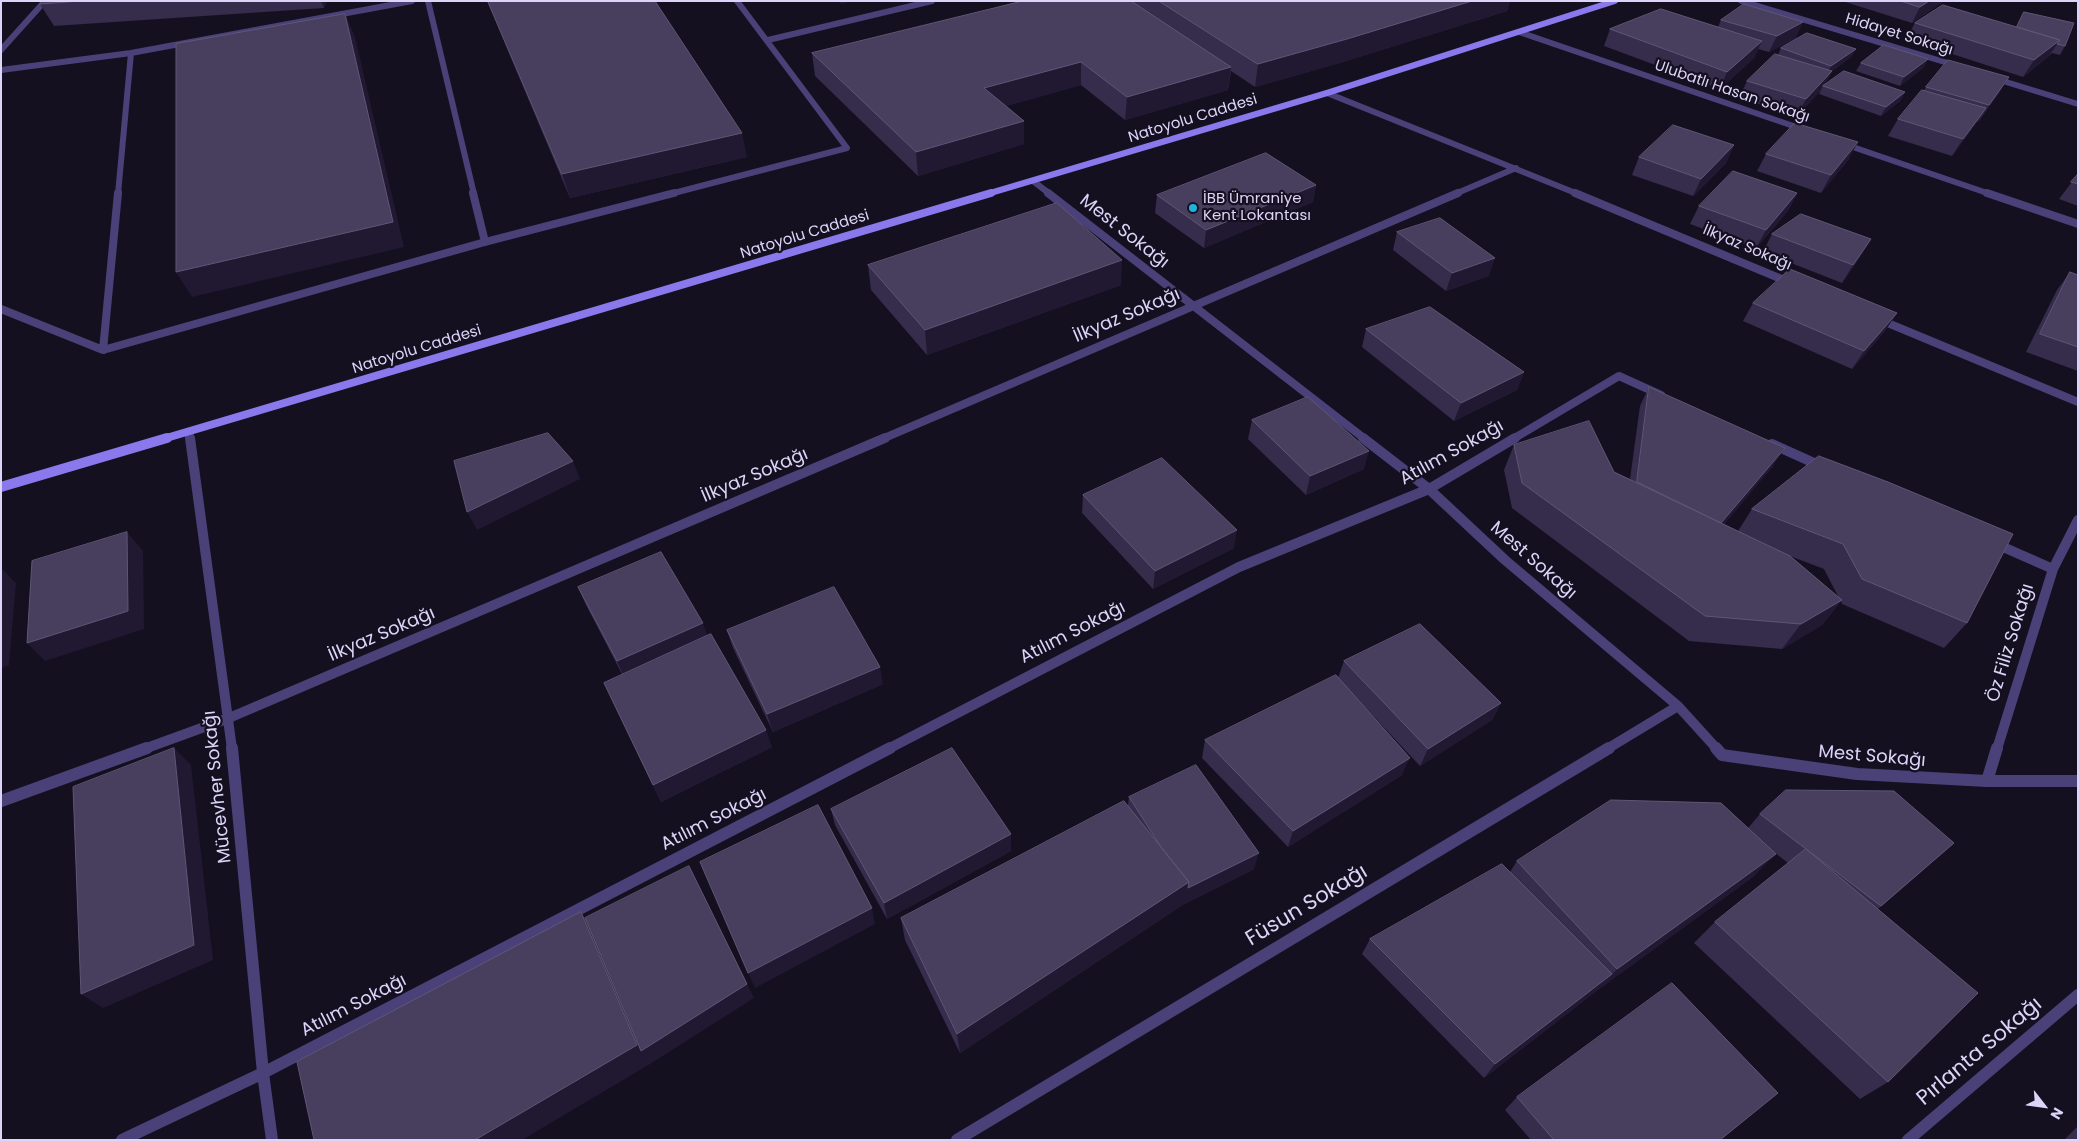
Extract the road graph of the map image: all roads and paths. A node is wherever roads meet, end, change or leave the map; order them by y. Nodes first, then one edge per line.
1 (45, 1) edge
2 (412, 1) edge
3 (428, 1) edge
4 (737, 1) edge
5 (932, 1) edge
6 (1615, 1) edge
7 (1741, 1) edge
8 (1519, 32) junction
9 (768, 40) junction
10 (1, 50) edge
11 (131, 52) junction
12 (1, 70) edge
13 (1968, 70) edge
14 (1986, 76) edge
15 (1328, 93) junction
16 (2078, 104) edge
17 (1808, 131) edge
18 (1836, 141) edge
19 (1516, 168) junction
20 (1033, 181) junction
21 (2078, 224) edge
22 (485, 242) junction
23 (1802, 287) edge
24 (1192, 306) junction
25 (1, 309) edge
26 (1866, 314) edge
27 (102, 350) junction
28 (1673, 400) edge
29 (2078, 402) edge
30 (189, 433) junction
31 (1763, 440) edge
32 (1836, 472) edge
33 (1, 487) edge
34 (1430, 489) junction
35 (2078, 520) edge
36 (1980, 536) edge
37 (2053, 568) junction
38 (1678, 706) junction
39 (229, 718) junction
40 (1987, 781) junction
41 (2078, 781) edge
42 (1, 801) edge
43 (2078, 995) edge
44 (262, 1074) junction
45 (122, 1140) edge
46 (272, 1140) edge
47 (957, 1140) edge
48 (1908, 1140) edge

1 - 10 street
2 - 11 street
3 - 22 street
4 - 9 street
5 - 9 street
6 - 8 main road, Natoyolu Caddesi
7 - 13 street, Hidayet Sokağı
8 - 15 main road, Natoyolu Caddesi
8 - 17 street, Ulubatlı Hasan Sokağı
9 - 22 street
11 - 12 street
11 - 27 street
14 - 16 street
15 - 19 street, İlkyaz Sokağı
15 - 20 main road, Natoyolu Caddesi
18 - 21 street
19 - 23 street, İlkyaz Sokağı
19 - 24 street, İlkyaz Sokağı
20 - 24 street, Mest Sokağı
20 - 30 main road, Natoyolu Caddesi
22 - 27 street
24 - 34 street, Mest Sokağı
24 - 39 street, İlkyaz Sokağı
25 - 27 street
26 - 29 street
28 - 34 street, Atılım Sokağı
30 - 33 main road, Natoyolu Caddesi
30 - 39 street, Mücevher Sokağı
31 - 32 street
34 - 38 street, Mest Sokağı
34 - 44 street, Atılım Sokağı
35 - 37 street, Öz Filiz Sokağı
36 - 37 street
37 - 40 street, Öz Filiz Sokağı
38 - 40 street, Mest Sokağı
38 - 47 street, Füsun Sokağı
39 - 42 street, İlkyaz Sokağı
39 - 44 street, Mücevher Sokağı
40 - 41 street, Mest Sokağı
43 - 48 street, Pırlanta Sokağı
44 - 45 street, Atılım Sokağı
44 - 46 street, Mücevher Sokağı

